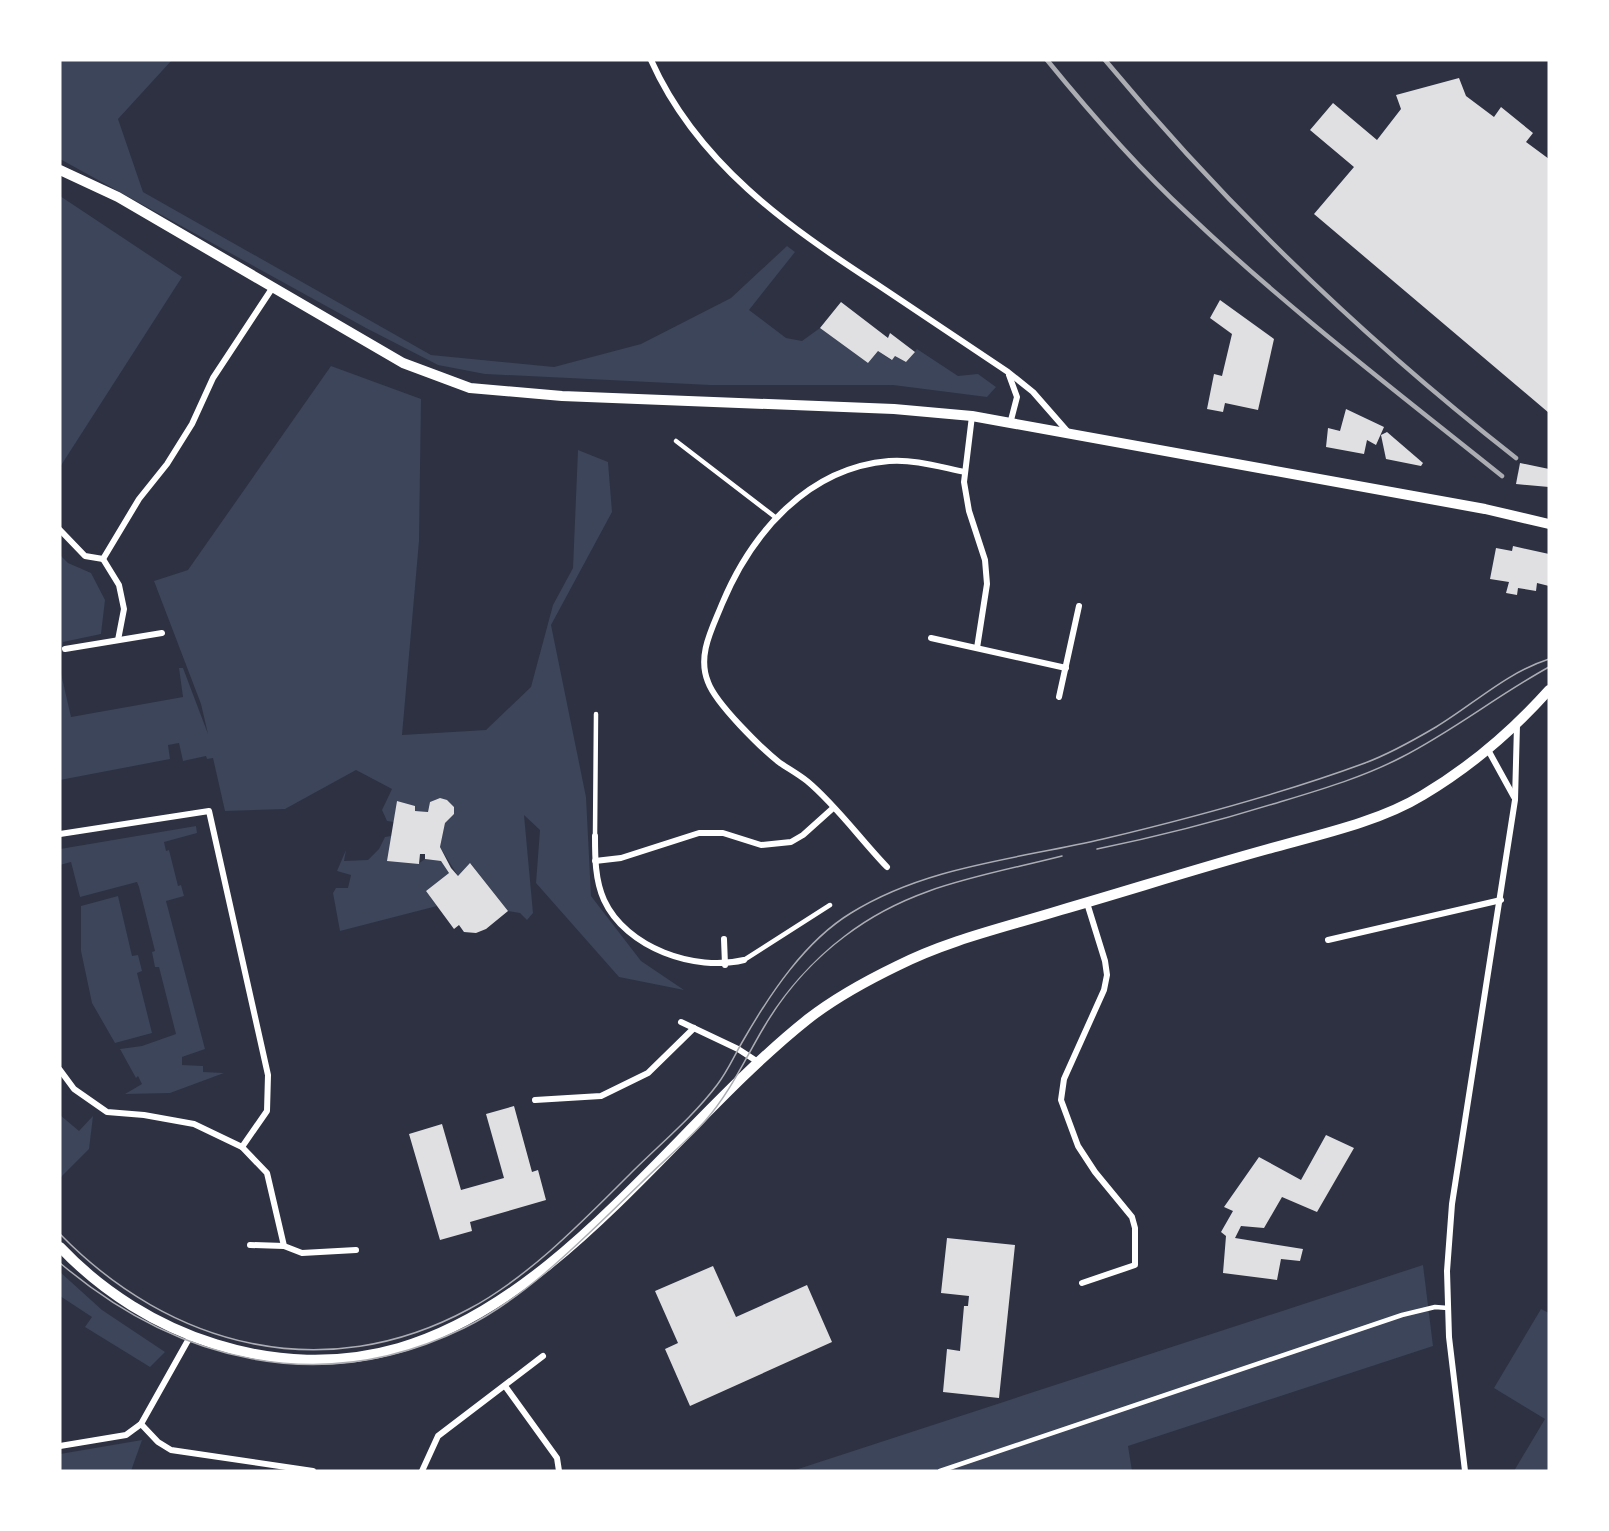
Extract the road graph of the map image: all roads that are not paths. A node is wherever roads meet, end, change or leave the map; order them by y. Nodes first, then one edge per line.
1 (651, 60) edge
2 (60, 170) edge
3 (273, 286) junction
4 (1008, 372) junction
5 (972, 416) junction
6 (1010, 424) junction
7 (1070, 434) junction
8 (676, 441) dead end
9 (965, 472) junction
10 (775, 517) junction
11 (1549, 524) edge
12 (60, 530) edge
13 (103, 559) junction
14 (1079, 606) dead end
15 (162, 633) dead end
16 (931, 638) dead end
17 (117, 640) junction
18 (977, 648) junction
19 (66, 649) dead end
20 (1066, 668) junction
21 (1549, 690) edge
22 (1059, 697) dead end
23 (596, 714) dead end
24 (1518, 725) junction
25 (1487, 748) junction
26 (1515, 801) junction
27 (832, 809) junction
28 (60, 834) edge
29 (595, 836) joint
30 (595, 861) junction
31 (887, 867) dead end
32 (1501, 900) junction
33 (1086, 903) junction
34 (830, 905) dead end
35 (724, 939) dead end
36 (1328, 940) dead end
37 (744, 960) joint
38 (725, 965) junction
39 (681, 1022) dead end
40 (694, 1028) junction
41 (758, 1062) junction
42 (60, 1070) edge
43 (535, 1100) dead end
44 (242, 1147) junction
45 (250, 1245) dead end
46 (284, 1246) junction
47 (60, 1247) edge
48 (356, 1250) dead end
49 (1082, 1283) dead end
50 (1448, 1308) junction
51 (191, 1335) junction
52 (543, 1356) dead end
53 (505, 1386) junction
54 (141, 1424) junction
55 (60, 1446) edge
56 (313, 1471) edge
57 (422, 1471) edge
58 (559, 1471) edge
59 (940, 1471) edge
60 (1465, 1471) edge

1 - 4 street
2 - 3 street
3 - 5 street
3 - 13 street
4 - 6 street
4 - 7 street
5 - 6 street
5 - 9 street
6 - 7 street
7 - 11 street
8 - 10 lane
9 - 10 street
9 - 18 street
10 - 27 street
12 - 13 street
13 - 17 street
14 - 20 street
15 - 17 street
16 - 18 street
17 - 19 street
18 - 20 street
20 - 22 street
21 - 24 street
23 - 29 lane
24 - 25 street
24 - 26 street
25 - 26 street
25 - 33 street
26 - 32 street
27 - 30 street
27 - 31 street
28 - 44 street
29 - 30 street
30 - 38 street
32 - 36 street
32 - 50 street
33 - 41 street
33 - 49 street
34 - 37 lane
35 - 38 street
37 - 38 street
39 - 40 street
40 - 41 street
40 - 43 street
41 - 51 street
42 - 44 street
44 - 46 street
45 - 46 street
46 - 48 street
47 - 51 street
50 - 59 lane
50 - 60 street
51 - 54 street
52 - 53 street
53 - 57 street
53 - 58 street
54 - 55 street
54 - 56 street

